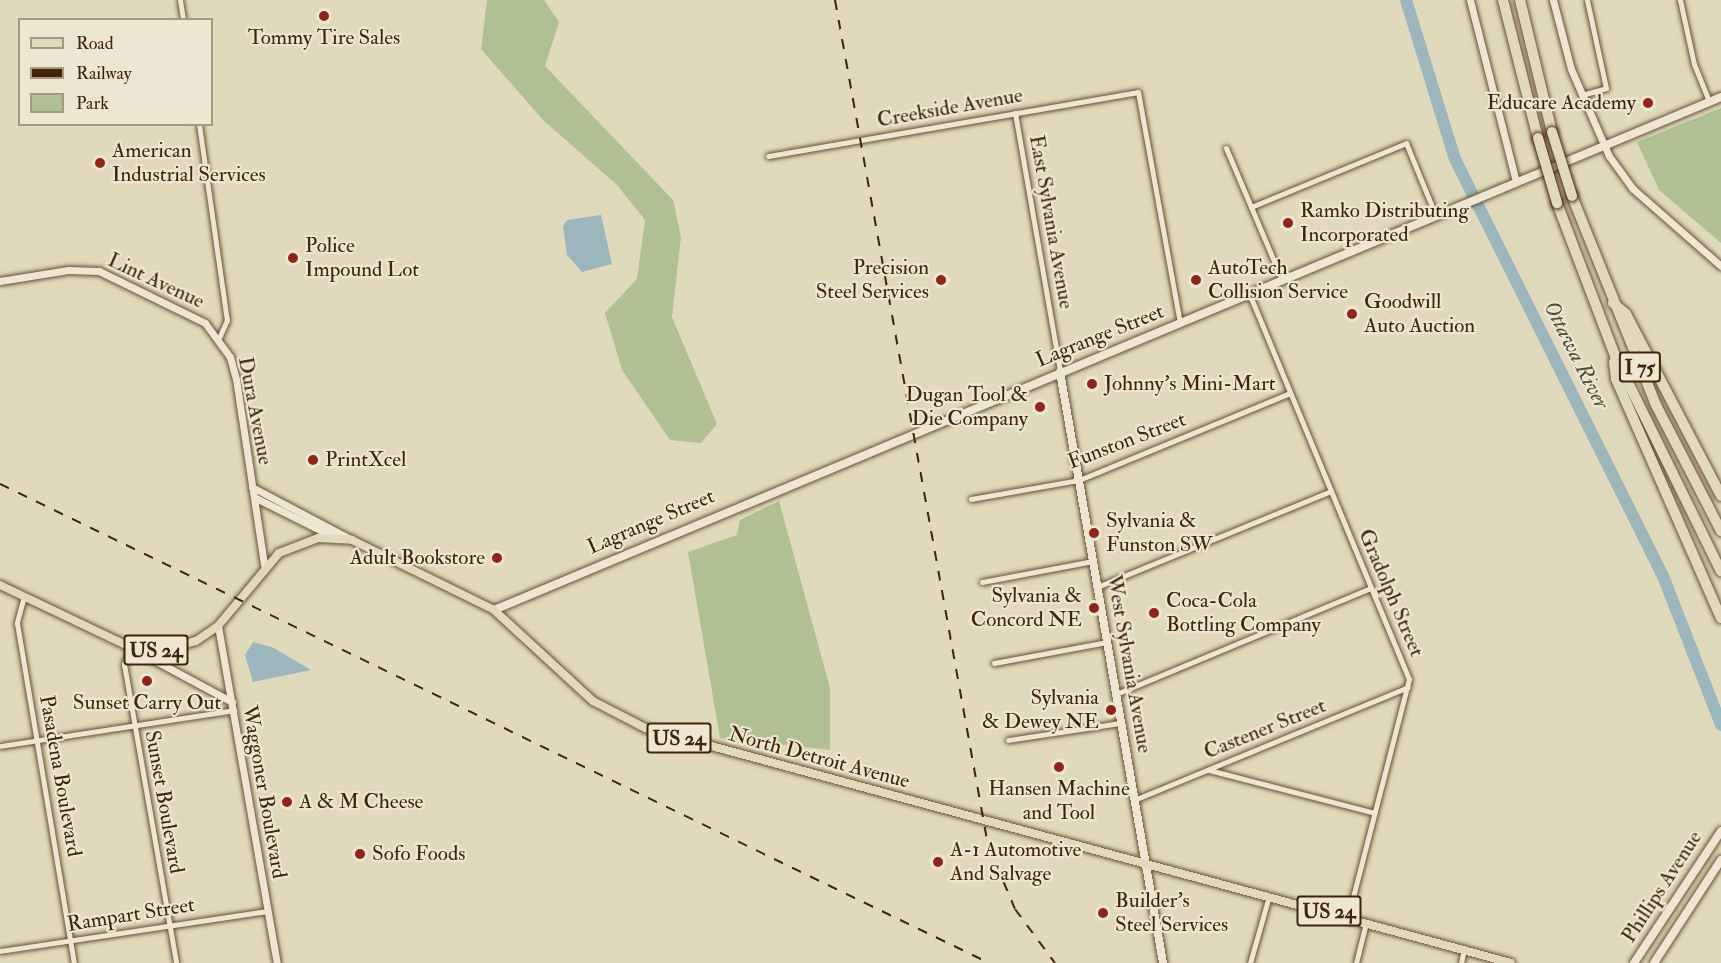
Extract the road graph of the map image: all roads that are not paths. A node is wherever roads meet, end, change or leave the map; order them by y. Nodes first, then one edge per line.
1 (180, 0) edge
2 (1470, 0) edge
3 (1503, 0) edge
4 (1520, 0) edge
5 (1552, 0) edge
6 (1587, 0) edge
7 (1680, 0) edge
8 (183, 18) edge
9 (1582, 96) junction
10 (1721, 97) edge
11 (1709, 101) junction
12 (1015, 113) junction
13 (199, 126) edge
14 (1604, 146) junction
15 (1226, 148) dead end
16 (768, 156) dead end
17 (1516, 182) junction
18 (1251, 207) junction
19 (1436, 216) junction
20 (1721, 266) edge
21 (1282, 280) junction
22 (0, 281) edge
23 (1250, 293) junction
24 (1611, 301) junction
25 (1180, 323) junction
26 (219, 338) junction
27 (1615, 356) junction
28 (1060, 372) junction
29 (1290, 393) junction
30 (1079, 480) junction
31 (252, 487) junction
32 (1331, 491) junction
33 (1721, 496) edge
34 (254, 497) junction
35 (971, 499) dead end
36 (1721, 531) edge
37 (338, 539) junction
38 (352, 540) junction
39 (1093, 561) junction
40 (264, 566) junction
41 (1721, 571) edge
42 (981, 582) dead end
43 (0, 585) edge
44 (1097, 587) junction
45 (1371, 588) junction
46 (24, 596) junction
47 (494, 610) junction
48 (1721, 618) edge
49 (218, 626) junction
50 (1107, 642) junction
51 (130, 647) junction
52 (994, 663) dead end
53 (1408, 687) junction
54 (1116, 694) junction
55 (232, 702) junction
56 (234, 710) junction
57 (1121, 723) junction
58 (134, 724) junction
59 (37, 740) junction
60 (1008, 740) dead end
61 (0, 746) edge
62 (1209, 770) junction
63 (1134, 800) junction
64 (1375, 813) junction
65 (1721, 831) edge
66 (1721, 860) edge
67 (1145, 864) junction
68 (1269, 896) junction
69 (268, 911) junction
70 (1348, 916) junction
71 (1367, 922) junction
72 (169, 926) junction
73 (70, 940) junction
74 (1464, 949) junction
75 (0, 951) edge
76 (74, 963) edge
77 (176, 963) edge
78 (277, 963) edge
79 (1163, 963) edge
80 (1250, 963) edge
81 (1356, 963) edge
82 (1461, 963) edge
83 (1511, 963) edge
84 (1634, 963) edge
85 (1654, 963) edge

1 - 8 street
2 - 17 street
3 - 27 highway, I 75, bridge
4 - 24 highway, I 75, bridge
5 - 9 street
6 - 9 street
7 - 11 street
9 - 14 street
10 - 11 main road, Lagrange Street
11 - 14 main road, Lagrange Street
12 - 16 street, Creekside Avenue
12 - 25 street, Creekside Avenue
12 - 28 street, East Sylvania Avenue
13 - 26 street, Dura Avenue
14 - 17 main road, Lagrange Street
14 - 20 street
15 - 18 street
17 - 19 main road, Lagrange Street
18 - 19 street
18 - 21 street
19 - 21 main road, Lagrange Street
21 - 23 main road, Lagrange Street
22 - 26 street, Lint Avenue
23 - 25 main road, Lagrange Street
23 - 29 street, Gradolph Street
24 - 33 highway
24 - 36 highway, I 75
25 - 28 main road, Lagrange Street
26 - 31 street, Dura Avenue
27 - 41 highway, I 75
27 - 48 highway
28 - 30 main road, West Sylvania Avenue
28 - 47 main road, Lagrange Street
29 - 30 street, Funston Street
29 - 32 street, Gradolph Street
30 - 35 street, Funston Street
30 - 39 main road, West Sylvania Avenue
31 - 34 street, Dura Avenue
31 - 38 street
32 - 44 street
32 - 45 street, Gradolph Street
34 - 37 street
34 - 40 street, Dura Avenue
37 - 38 main road, North Detroit Avenue / US 24
37 - 40 main road, North Detroit Avenue / US 24
38 - 47 main road, North Detroit Avenue / US 24
39 - 42 street
39 - 44 main road, West Sylvania Avenue
40 - 49 main road, North Detroit Avenue / US 24
43 - 46 main road, North Detroit Avenue / US 24
44 - 50 main road, West Sylvania Avenue
45 - 53 street, Gradolph Street
45 - 54 street
46 - 51 main road, North Detroit Avenue / US 24
46 - 59 street, Pasadena Boulevard
47 - 67 main road, North Detroit Avenue / US 24
49 - 51 main road, North Detroit Avenue / US 24
49 - 55 street, Waggoner Boulevard
50 - 52 street
50 - 54 main road, West Sylvania Avenue
51 - 55 street, North Detroit Avenue
51 - 58 street, Sunset Boulevard
53 - 62 street, Castener Street
53 - 64 street, Gradolph Street
54 - 57 main road, West Sylvania Avenue
55 - 56 street, Waggoner Boulevard
56 - 58 street
56 - 69 street, Waggoner Boulevard
57 - 60 street
57 - 63 main road, West Sylvania Avenue
58 - 59 street
58 - 72 street, Sunset Boulevard
59 - 61 street
59 - 73 street, Pasadena Boulevard
62 - 63 street, Castener Street
62 - 64 street
63 - 67 main road, West Sylvania Avenue
64 - 70 street, Gradolph Street
65 - 84 main road, Phillips Avenue
66 - 85 main road, Phillips Avenue
67 - 68 main road, North Detroit Avenue / US 24
67 - 79 main road, West Sylvania Avenue
68 - 70 main road, North Detroit Avenue / US 24
68 - 80 street
69 - 72 street, Rampart Street
69 - 78 street, Waggoner Boulevard
70 - 71 main road, North Detroit Avenue / US 24
71 - 74 main road, North Detroit Avenue / US 24
71 - 81 street
72 - 73 street, Rampart Street
72 - 77 street, Sunset Boulevard
73 - 75 street, Rampart Street
73 - 76 street, Pasadena Boulevard
74 - 82 street
74 - 83 main road, North Detroit Avenue / US 24

